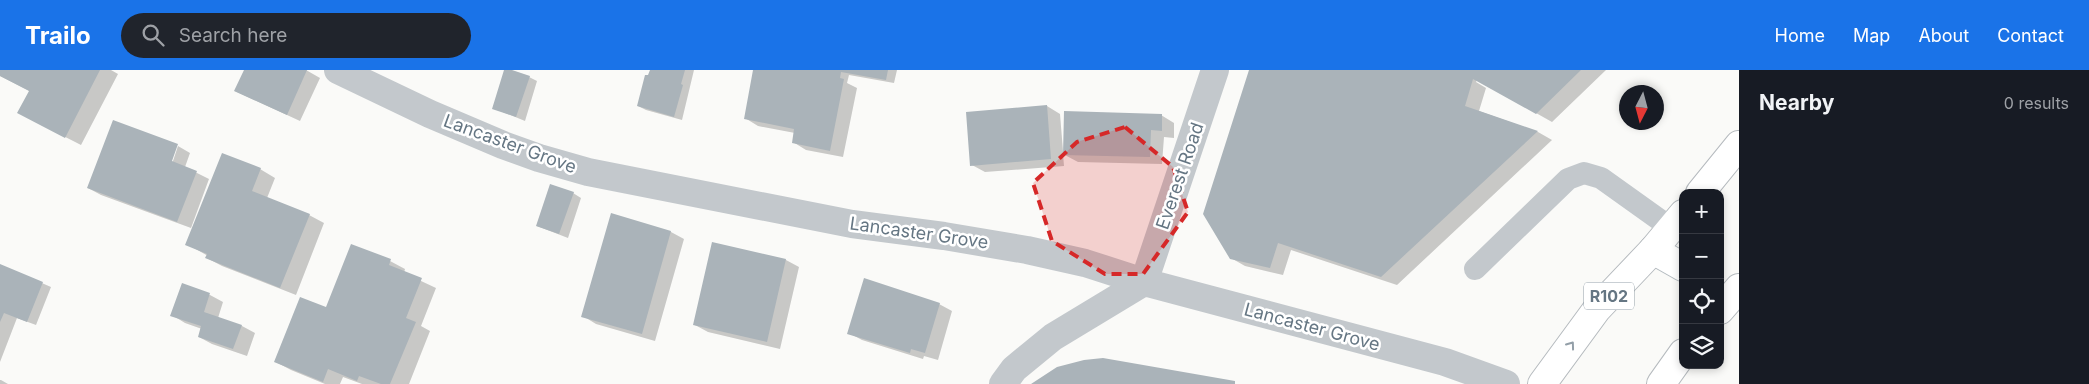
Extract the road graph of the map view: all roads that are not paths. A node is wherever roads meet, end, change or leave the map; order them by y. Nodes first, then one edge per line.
1 (338, 70) edge
2 (1215, 70) edge
3 (1735, 157) edge
4 (1704, 189) edge
5 (1677, 221) edge
6 (1653, 250) junction
7 (1679, 265) edge
8 (1475, 269) dead end
9 (1144, 282) junction
10 (1679, 359) edge
11 (1003, 384) edge
12 (1506, 384) edge
13 (1542, 384) edge
14 (1661, 384) edge

1 - 9 street, Lancaster Grove
2 - 9 street, Everest Road
3 - 4 main road
5 - 6 main road, R102
5 - 8 lane
6 - 7 main road
13 -> 6 main road, R102
9 - 11 street
9 - 12 street, Lancaster Grove
10 - 14 main road

